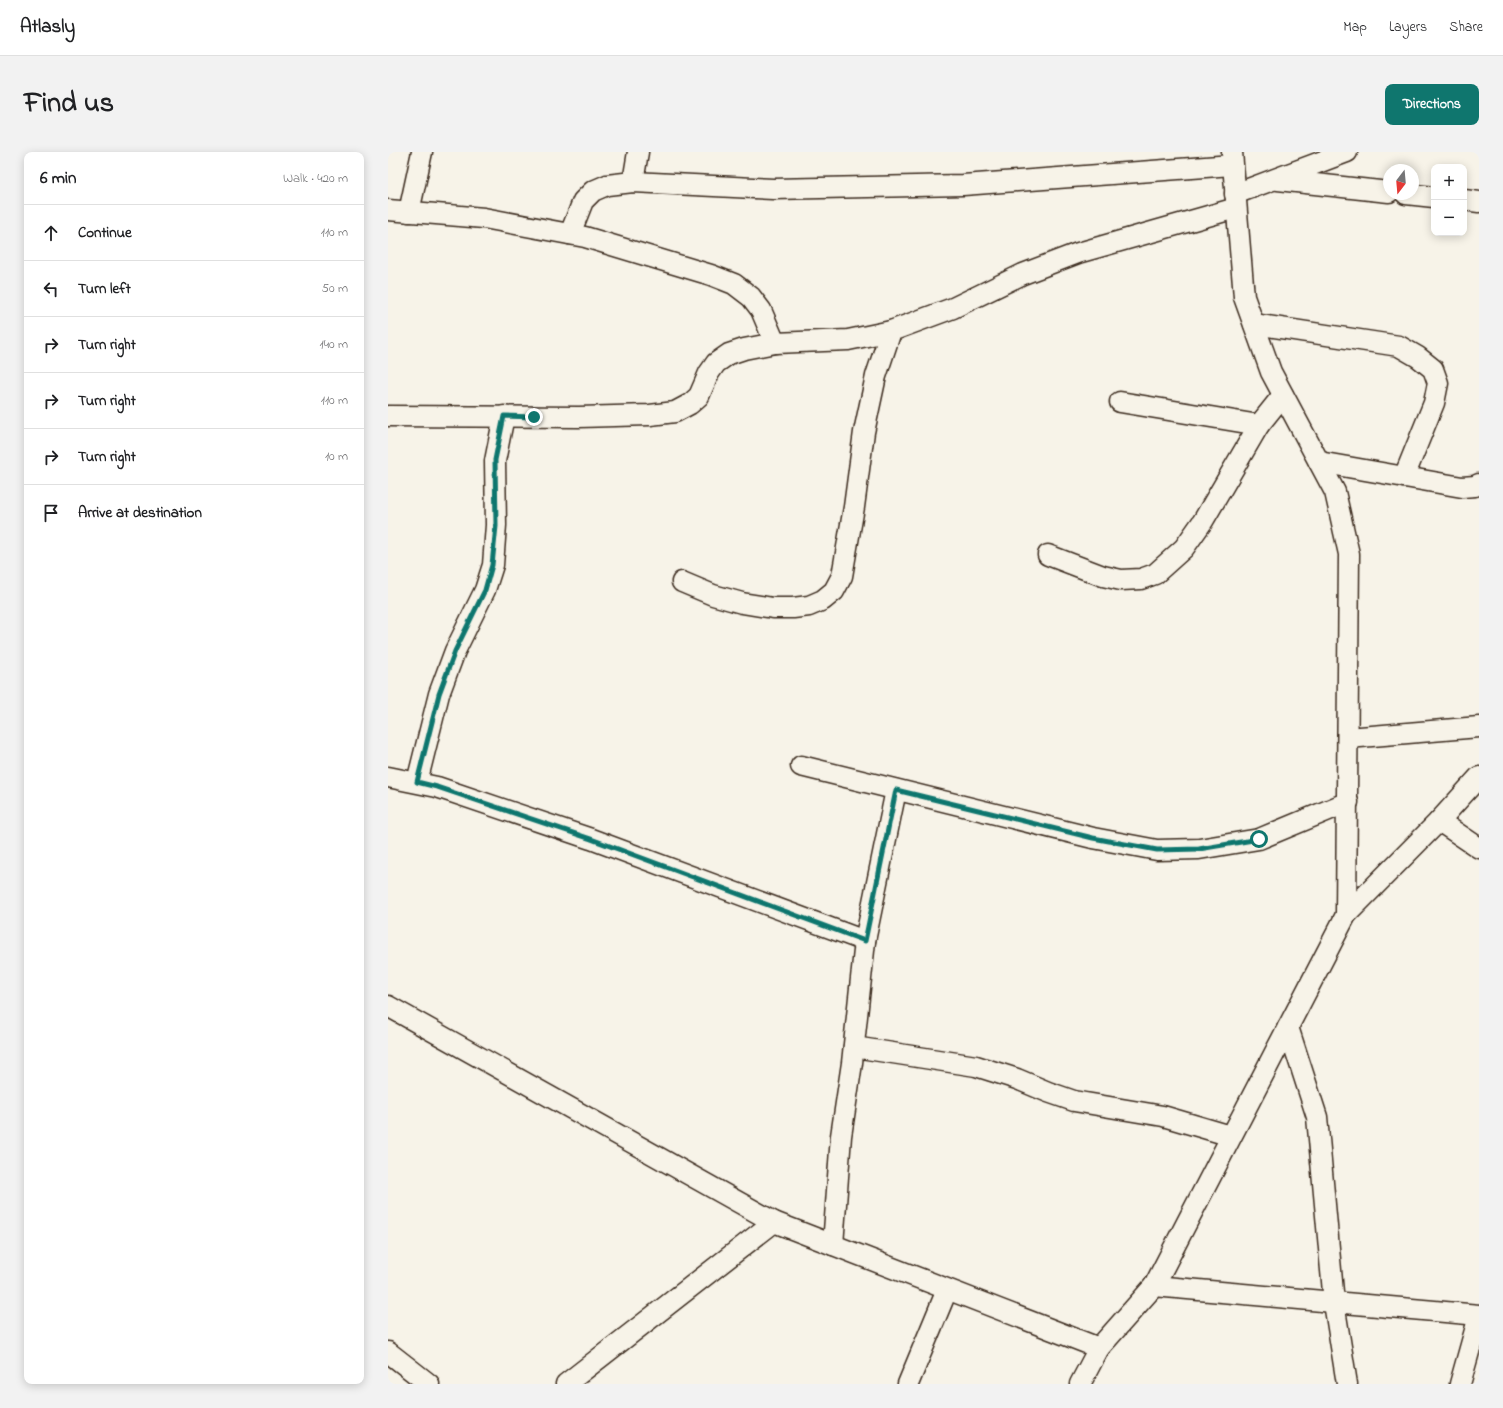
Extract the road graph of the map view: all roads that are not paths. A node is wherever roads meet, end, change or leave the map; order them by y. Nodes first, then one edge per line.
1 (422, 152) edge
2 (638, 152) edge
3 (1347, 152) edge
4 (1232, 159) edge
5 (1274, 180) junction
6 (633, 182) junction
7 (1383, 191) edge
8 (1419, 195) edge
9 (1431, 197) edge
10 (1467, 200) edge
11 (1235, 201) junction
12 (1479, 202) edge
13 (388, 210) edge
14 (409, 212) junction
15 (570, 234) junction
16 (1254, 324) junction
17 (892, 331) junction
18 (775, 342) junction
19 (1283, 395) junction
20 (1120, 402) dead end
21 (388, 416) edge
22 (504, 416) junction
23 (1260, 425) junction
24 (1319, 462) junction
25 (1404, 477) junction
26 (1479, 484) edge
27 (1048, 555) dead end
28 (682, 582) dead end
29 (1479, 727) edge
30 (1348, 738) junction
31 (801, 766) dead end
32 (388, 777) edge
33 (1479, 777) edge
34 (417, 782) junction
35 (896, 790) junction
36 (1348, 802) junction
37 (1440, 821) junction
38 (1479, 848) edge
39 (1346, 915) junction
40 (865, 941) junction
41 (388, 1006) edge
42 (1288, 1027) junction
43 (854, 1047) junction
44 (1231, 1136) junction
45 (774, 1222) junction
46 (833, 1245) junction
47 (1154, 1286) junction
48 (947, 1290) junction
49 (1334, 1303) junction
50 (1479, 1316) edge
51 (1099, 1348) junction
52 (388, 1352) edge
53 (429, 1384) edge
54 (566, 1384) edge
55 (908, 1384) edge
56 (1080, 1384) edge
57 (1347, 1384) edge
58 (1460, 1384) edge

1 - 14 street
2 - 6 street
3 - 5 street
4 - 6 street
4 - 11 street
5 - 7 street
5 - 11 street
6 - 15 street
8 - 9 street
10 - 12 street
11 - 16 street
11 - 17 street
13 - 14 street
14 - 15 street
15 - 18 street
16 - 19 street
16 - 25 street
17 - 18 street
17 - 28 street
18 - 22 street
19 - 23 street
19 - 24 street
20 - 23 street
21 - 22 street
22 - 34 street
23 - 27 street
24 - 25 street
24 - 30 street
25 - 26 street
29 - 30 street
30 - 36 street
31 - 35 street
32 - 34 street
33 - 37 street
34 - 40 street
35 - 36 street
35 - 40 street
36 - 39 street
37 - 38 street
37 - 39 street
39 - 42 street
40 - 43 street
41 - 45 street
42 - 44 street
42 - 49 street
43 - 44 street
43 - 46 street
44 - 47 street
45 - 46 street
45 - 54 street
46 - 48 street
47 - 49 street
47 - 51 street
48 - 51 street
48 - 55 street
49 - 50 street
49 - 57 street
50 - 58 street
51 - 56 street
52 - 53 street

